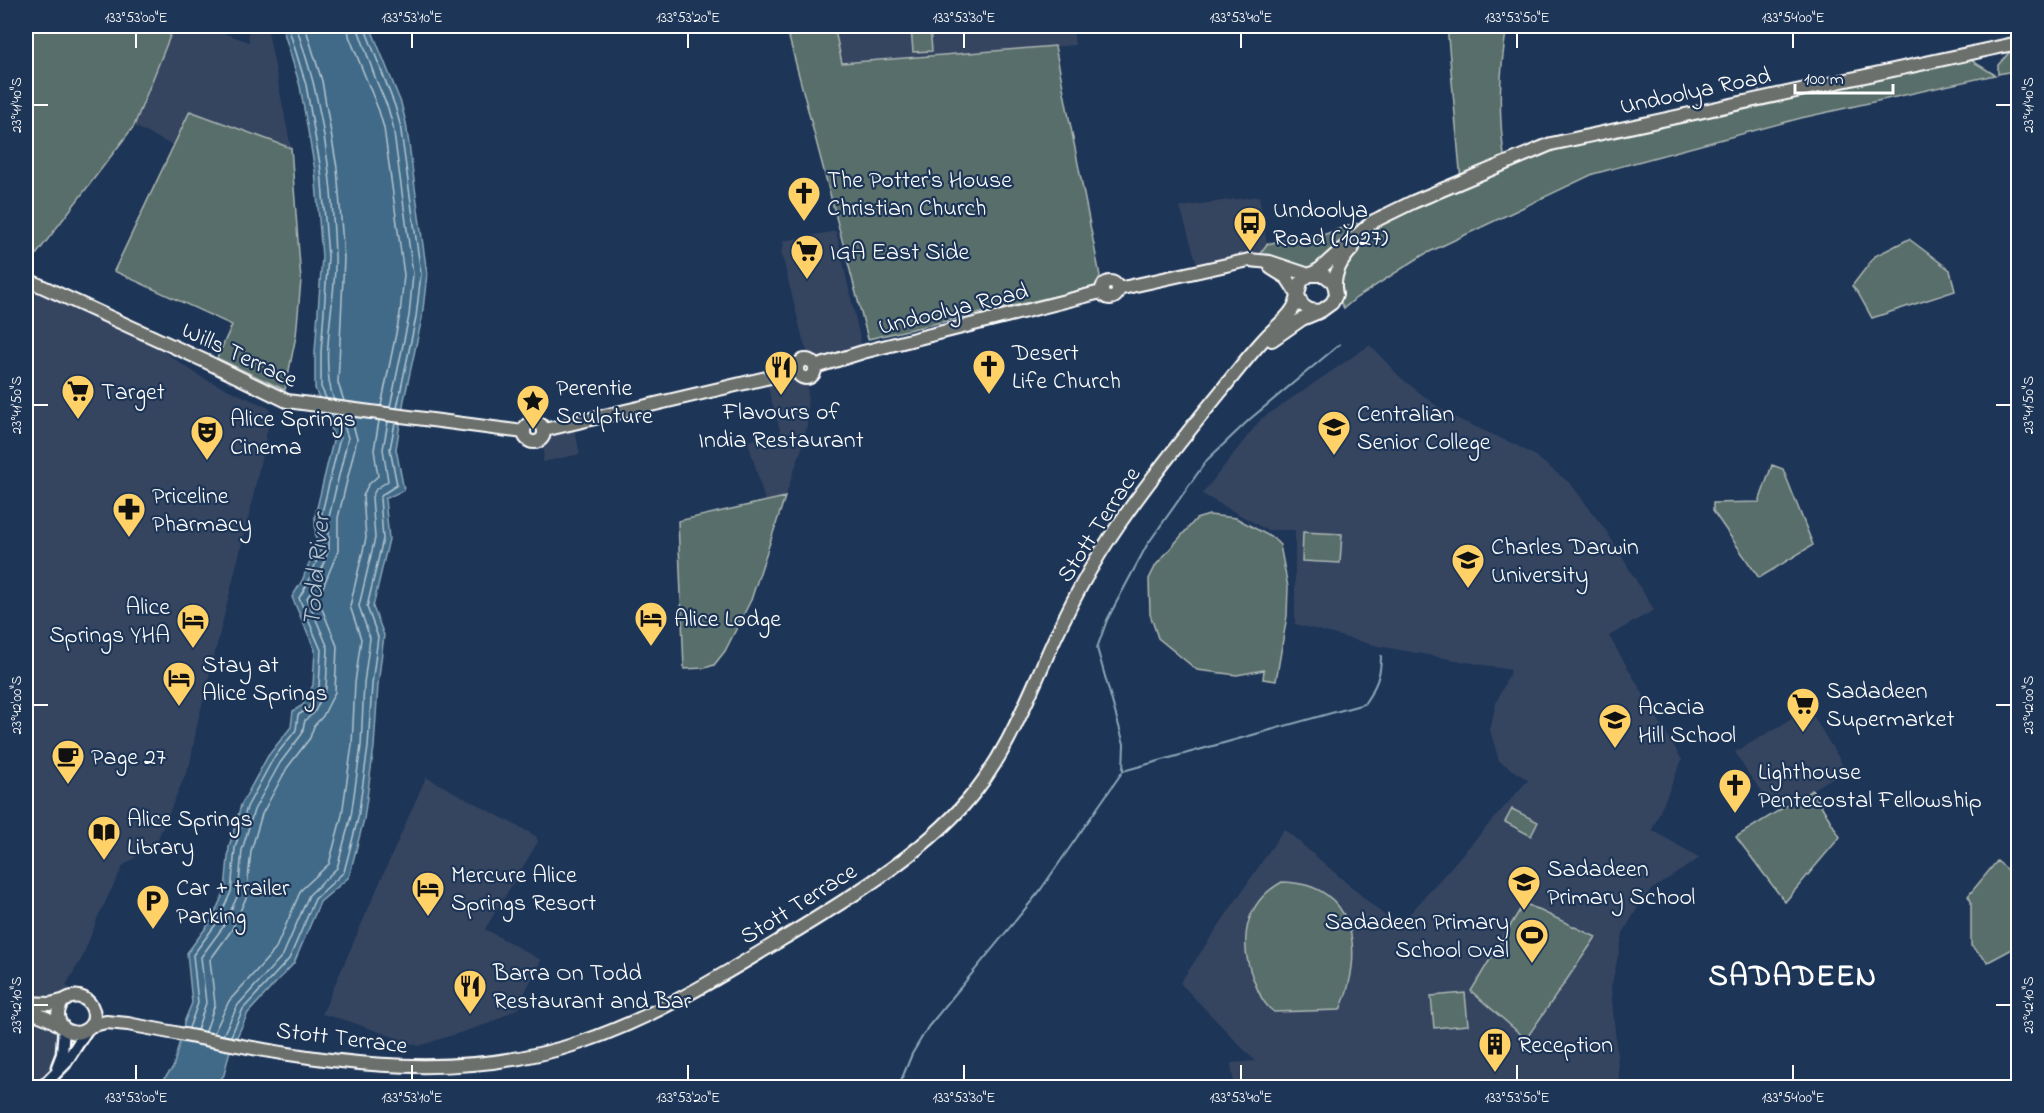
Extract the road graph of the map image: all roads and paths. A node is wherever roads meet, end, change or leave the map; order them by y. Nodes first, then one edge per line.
1 (2019, 43) edge
2 (1391, 213) junction
3 (1232, 263) junction
4 (1309, 275) junction
5 (26, 279) edge
6 (26, 287) edge
7 (1335, 288) junction
8 (1298, 295) junction
9 (1320, 311) junction
10 (92, 314) junction
11 (1244, 364) junction
12 (524, 432) joint
13 (66, 999) junction
14 (26, 1003) edge
15 (93, 1008) junction
16 (26, 1010) edge
17 (128, 1024) junction
18 (89, 1027) junction
19 (63, 1028) junction
20 (51, 1078) junction
21 (41, 1088) edge

1 - 2 main road, Undoolya Road
2 - 4 main road, Undoolya Road
2 - 7 main road, Undoolya Road
3 - 4 main road
3 - 8 main road
3 - 12 main road, Undoolya Road
4 - 7 main road
4 - 8 main road, Undoolya Road
5 - 10 main road, Wills Terrace
6 - 10 main road, Wills Terrace
7 - 9 main road, Undoolya Road
8 - 9 main road
8 - 11 main road, Stott Terrace
9 - 11 main road, Stott Terrace
10 - 12 main road, Wills Terrace
11 - 17 main road, Stott Terrace
13 - 14 main road
13 - 15 main road
13 - 19 main road
15 - 17 main road, Stott Terrace
15 - 18 main road
16 - 19 main road
17 - 18 main road, Stott Terrace
18 - 19 main road
18 - 20 street
19 - 20 street
20 - 21 street

